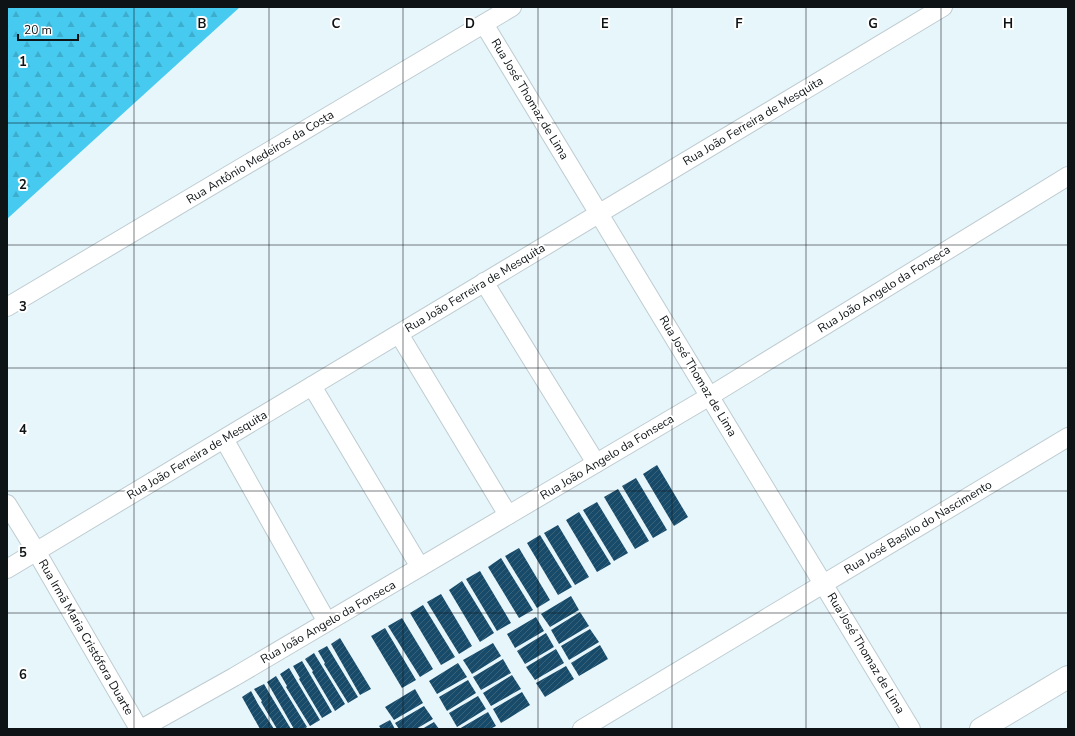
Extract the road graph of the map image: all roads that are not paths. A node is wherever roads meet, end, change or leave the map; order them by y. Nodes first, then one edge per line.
1 (512, 7) edge
2 (943, 7) edge
3 (484, 24) junction
4 (1068, 176) edge
5 (599, 213) junction
6 (484, 282) junction
7 (7, 307) edge
8 (399, 334) junction
9 (312, 386) junction
10 (710, 396) junction
11 (1068, 437) edge
12 (224, 439) junction
13 (596, 463) junction
14 (7, 504) edge
15 (508, 516) junction
16 (36, 551) junction
17 (420, 567) junction
18 (7, 569) edge
19 (824, 584) junction
20 (327, 622) junction
21 (1068, 677) edge
22 (140, 729) edge
23 (582, 729) edge
24 (911, 729) edge
25 (981, 729) edge

1 - 3 street, Rua Antônio Medeiros da Costa
2 - 5 street, Rua João Ferreira de Mesquita
3 - 5 street, Rua José Thomaz de Lima
3 - 7 street, Rua Antônio Medeiros da Costa
4 - 10 street, Rua João Angelo da Fonseca
5 - 6 street, Rua João Ferreira de Mesquita
5 - 10 street, Rua José Thomaz de Lima
6 - 8 street, Rua João Ferreira de Mesquita
6 - 13 street
8 - 9 street, Rua João Ferreira de Mesquita
8 - 15 street
9 - 12 street, Rua João Ferreira de Mesquita
9 - 17 street
10 - 13 street, Rua João Angelo da Fonseca
10 - 19 street, Rua José Thomaz de Lima
11 - 19 street, Rua José Basílio do Nascimento
12 - 16 street, Rua João Ferreira de Mesquita
12 - 20 street
13 - 15 street, Rua João Angelo da Fonseca
14 - 16 street, Rua Irmã Maria Cristófora Duarte
15 - 17 street, Rua João Angelo da Fonseca
16 - 18 street, Rua João Ferreira de Mesquita
16 - 22 street, Rua Irmã Maria Cristófora Duarte
17 - 20 street, Rua João Angelo da Fonseca
19 - 23 street, Rua José Basílio do Nascimento
19 - 24 street, Rua José Thomaz de Lima
20 - 22 street, Rua João Angelo da Fonseca
21 - 25 street

